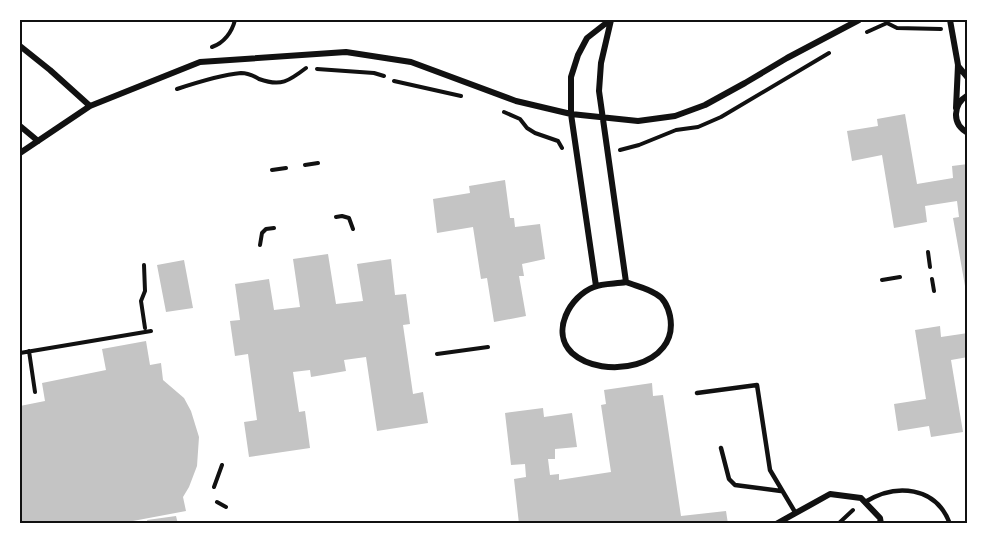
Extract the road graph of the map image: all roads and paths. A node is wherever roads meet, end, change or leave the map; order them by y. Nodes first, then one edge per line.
1 (235, 20) edge
2 (610, 20) edge
3 (859, 20) edge
4 (950, 20) edge
5 (952, 29) junction
6 (864, 33) dead end
7 (20, 46) edge
8 (207, 49) dead end
9 (830, 52) dead end
10 (958, 65) junction
11 (384, 76) dead end
12 (968, 78) edge
13 (394, 81) dead end
14 (177, 88) dead end
15 (968, 95) edge
16 (472, 98) dead end
17 (90, 106) junction
18 (956, 108) junction
19 (501, 111) dead end
20 (571, 114) junction
21 (601, 117) junction
22 (20, 126) edge
23 (968, 133) edge
24 (38, 141) junction
25 (576, 150) junction
26 (606, 150) junction
27 (20, 153) edge
28 (318, 163) dead end
29 (305, 165) dead end
30 (286, 168) dead end
31 (272, 170) dead end
32 (336, 217) dead end
33 (274, 228) dead end
34 (353, 230) dead end
35 (260, 245) dead end
36 (928, 252) dead end
37 (144, 265) dead end
38 (930, 267) dead end
39 (900, 277) dead end
40 (932, 279) dead end
41 (882, 280) dead end
42 (626, 282) junction
43 (596, 286) junction
44 (934, 291) dead end
45 (145, 328) dead end
46 (151, 331) dead end
47 (488, 347) dead end
48 (29, 351) junction
49 (20, 353) edge
50 (437, 354) dead end
51 (35, 392) dead end
52 (697, 393) dead end
53 (721, 447) dead end
54 (222, 465) dead end
55 (214, 487) dead end
56 (782, 492) junction
57 (217, 502) dead end
58 (865, 502) junction
59 (226, 507) dead end
60 (795, 512) junction
61 (776, 524) edge
62 (881, 524) edge
63 (950, 524) edge

1 - 8 path
2 - 20 street
2 - 21 street
3 - 21 street
4 - 5 street
5 - 6 path
5 - 10 street
7 - 17 street
9 - 26 path
10 - 12 street
10 - 18 street
11 - 14 path
13 - 16 path
15 - 18 street
17 - 20 street
17 - 24 street
18 - 23 street
19 - 25 path
20 - 21 street
20 - 25 street
21 - 26 street
22 - 24 street
24 - 27 street
25 - 43 street
26 - 42 street
28 - 29 path
30 - 31 path
32 - 34 path
33 - 35 path
36 - 38 path
37 - 45 path
39 - 41 path
40 - 44 path
42 - 43 street
42 - 43 street
46 - 48 path
47 - 50 path
48 - 49 path
48 - 51 path
52 - 56 lane
53 - 56 lane
54 - 55 path
56 - 60 lane
57 - 59 path
58 - 60 street
58 - 62 street
58 - 63 lane
60 - 61 street

